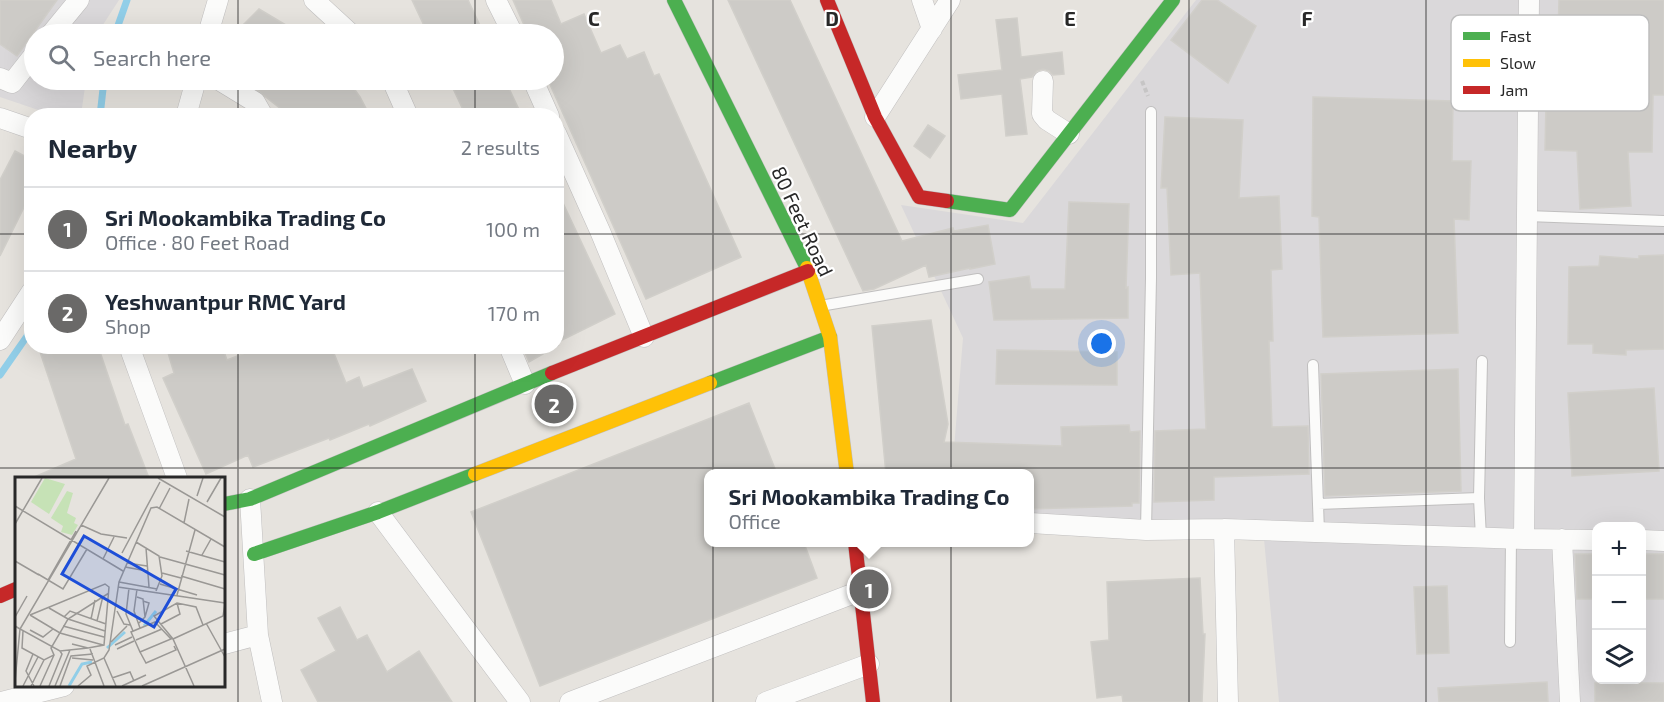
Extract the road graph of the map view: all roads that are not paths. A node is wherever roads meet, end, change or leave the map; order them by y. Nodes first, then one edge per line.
1 (79, 0) edge
2 (218, 0) edge
3 (314, 0) edge
4 (496, 0) edge
5 (674, 0) edge
6 (827, 0) edge
7 (922, 0) edge
8 (950, 0) edge
9 (1173, 0) edge
10 (1529, 0) edge
11 (1529, 15) edge
12 (59, 24) edge
13 (211, 24) edge
14 (340, 24) edge
15 (508, 24) edge
16 (932, 29) junction
17 (24, 68) edge
18 (0, 78) edge
19 (1044, 81) dead end
20 (193, 90) edge
21 (235, 90) edge
22 (396, 90) edge
23 (537, 90) edge
24 (188, 108) edge
25 (258, 108) edge
26 (404, 108) edge
27 (545, 108) edge
28 (1528, 111) edge
29 (1151, 112) dead end
30 (875, 117) junction
31 (0, 118) edge
32 (24, 126) edge
33 (1069, 134) junction
34 (564, 151) edge
35 (1527, 216) junction
36 (1664, 221) edge
37 (808, 271) junction
38 (978, 279) dead end
39 (24, 303) edge
40 (820, 306) junction
41 (644, 337) junction
42 (830, 337) junction
43 (0, 340) edge
44 (132, 354) edge
45 (512, 354) edge
46 (1482, 361) dead end
47 (1313, 365) dead end
48 (525, 384) junction
49 (845, 469) edge
50 (177, 477) edge
51 (1479, 498) junction
52 (250, 499) junction
53 (225, 504) edge
54 (1318, 504) junction
55 (378, 512) junction
56 (1034, 523) edge
57 (1224, 529) junction
58 (1146, 530) junction
59 (1319, 532) junction
60 (1481, 538) junction
61 (1517, 539) junction
62 (1562, 539) junction
63 (1592, 540) edge
64 (1646, 540) edge
65 (1664, 541) edge
66 (855, 547) edge
67 (254, 554) junction
68 (15, 589) edge
69 (860, 591) junction
70 (0, 596) edge
71 (258, 635) junction
72 (1510, 642) dead end
73 (225, 644) edge
74 (869, 664) junction
75 (60, 687) edge
76 (1, 702) edge
77 (272, 702) edge
78 (520, 702) edge
79 (570, 702) edge
80 (766, 702) edge
81 (873, 702) edge
82 (1228, 702) edge
83 (1570, 702) edge

1 - 12 street
2 - 13 street
3 - 14 street
4 - 15 street
5 - 37 street, 80 Feet Road
6 - 30 street
7 - 16 street
8 - 16 street
9 - 33 street
10 - 11 street
16 - 30 street
17 - 18 street
19 - 33 street
20 - 24 street
21 - 25 street
22 - 26 street
23 - 27 street
28 - 35 street
29 - 58 lane
30 - 33 street
31 - 32 street
34 - 41 street
35 - 36 lane
35 - 61 street
37 - 40 street, 80 Feet Road
37 - 41 street
38 - 40 lane
39 - 43 street
40 - 42 street, 80 Feet Road
41 - 48 street
42 - 49 street, 80 Feet Road
42 - 55 street
44 - 50 street
45 - 48 street
46 - 51 lane
47 - 54 lane
48 - 52 street
51 - 54 lane
51 - 60 lane
52 - 53 street
52 - 67 street
54 - 59 lane
55 - 67 street
55 - 78 street
56 - 58 street
57 - 58 street
57 - 59 street
57 - 82 street
59 - 60 street
60 - 61 street
61 - 62 street
61 - 72 lane
62 - 63 street
62 - 83 street
64 - 65 street
66 - 69 street
67 - 71 street
68 - 70 street
69 - 74 street
69 - 79 street
71 - 73 street
71 - 77 street
74 - 80 street
74 - 81 street
75 - 76 street

